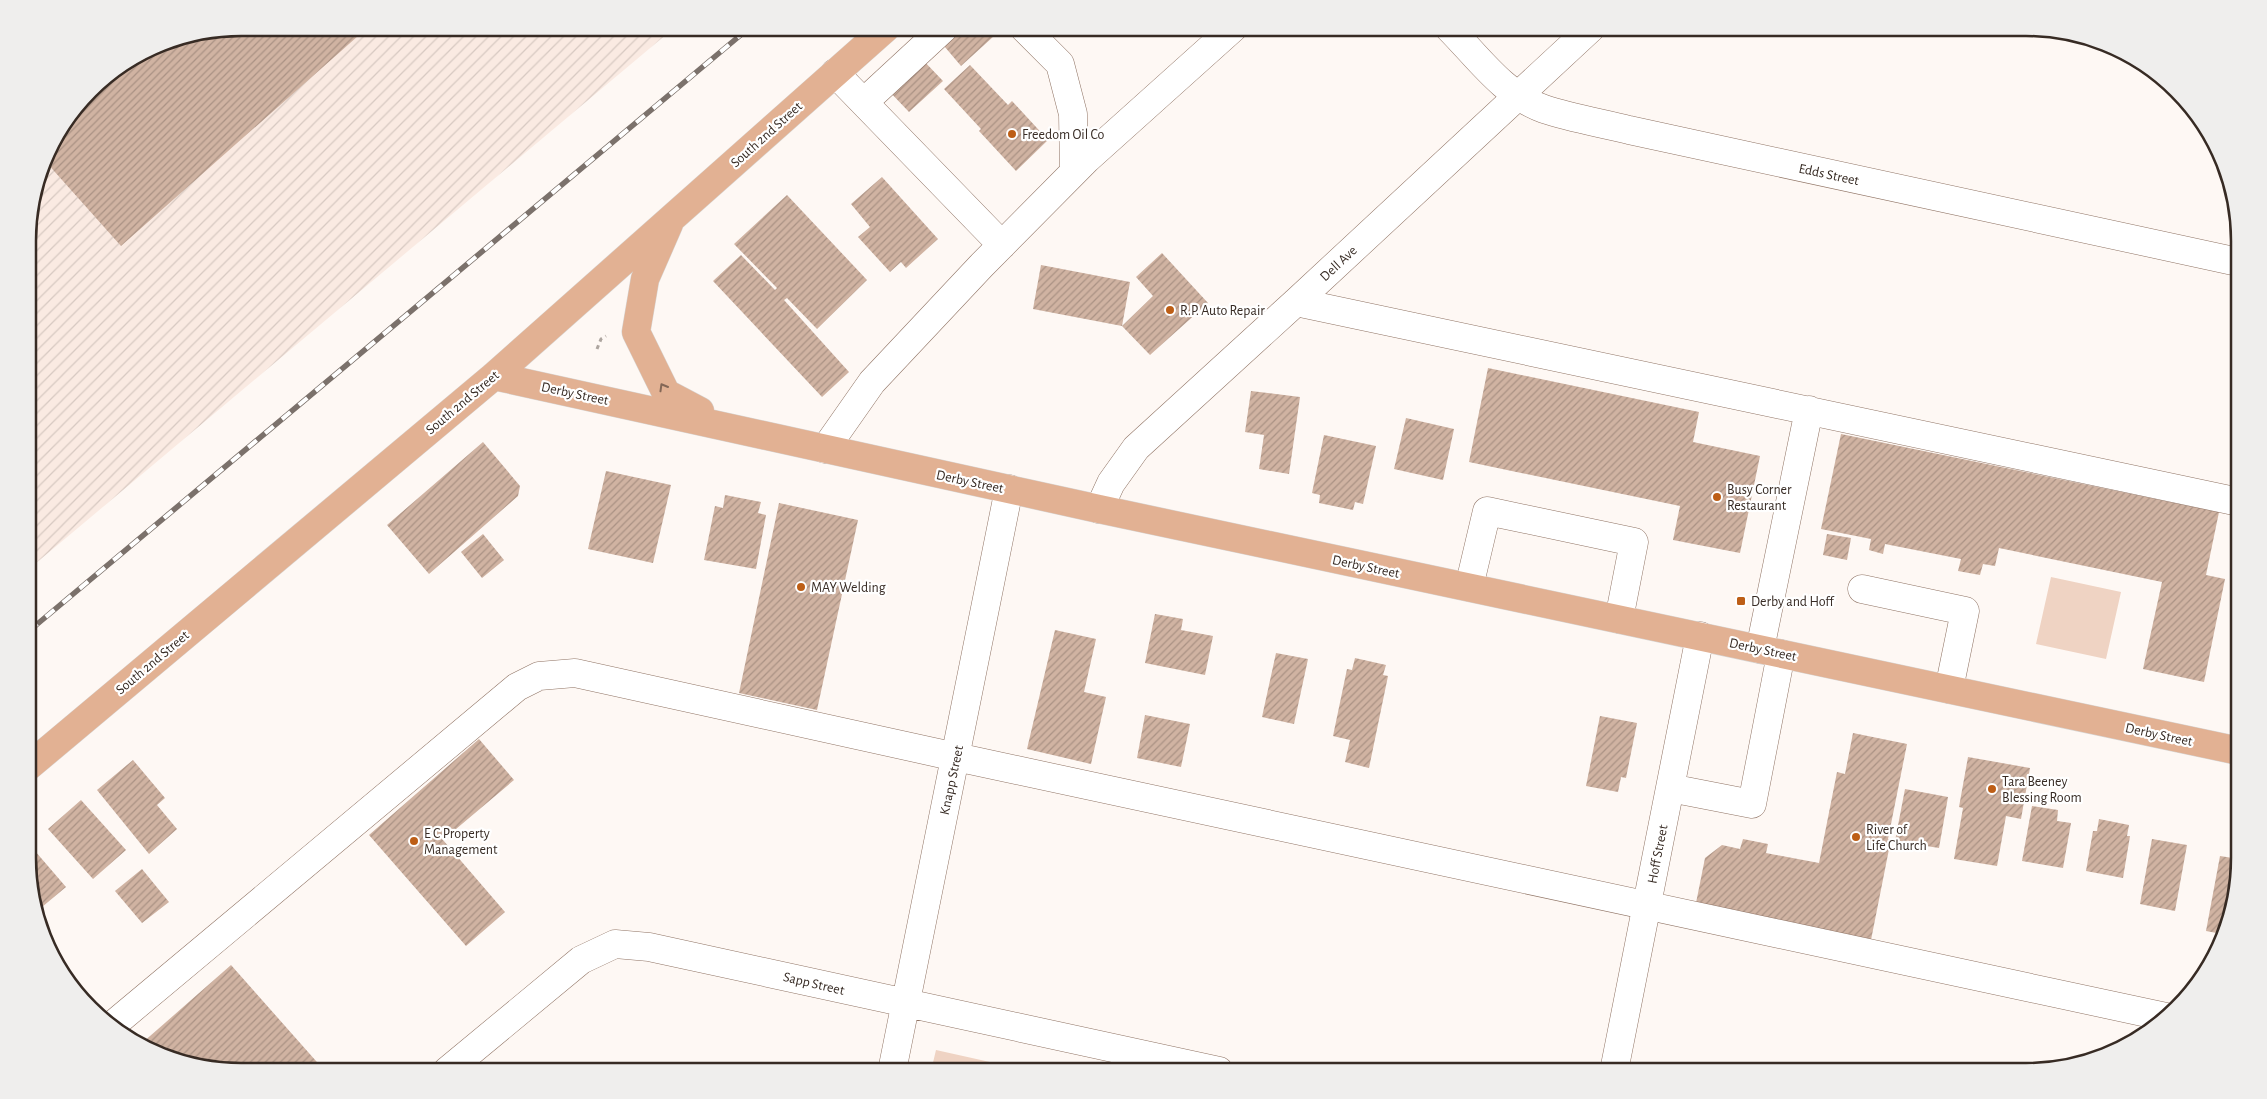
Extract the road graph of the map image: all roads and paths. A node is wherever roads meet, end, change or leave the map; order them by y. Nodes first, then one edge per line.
1 (877, 36) edge
2 (935, 36) edge
3 (1032, 36) edge
4 (1224, 36) edge
5 (1456, 36) edge
6 (1582, 36) edge
7 (835, 73) junction
8 (1518, 95) junction
9 (864, 102) junction
10 (1074, 172) junction
11 (672, 218) junction
12 (1002, 245) junction
13 (2231, 260) edge
14 (1296, 302) junction
15 (611, 333) dead end
16 (597, 350) dead end
17 (494, 376) junction
18 (1809, 410) junction
19 (734, 428) junction
20 (825, 449) junction
21 (1009, 489) junction
22 (2231, 500) edge
23 (1099, 509) junction
24 (1469, 587) junction
25 (1862, 589) dead end
26 (1619, 619) junction
27 (1700, 636) junction
28 (1771, 651) junction
29 (1949, 689) junction
30 (2231, 749) edge
31 (956, 757) junction
32 (36, 760) edge
33 (1670, 788) junction
34 (1647, 905) junction
35 (905, 1004) junction
36 (2158, 1014) edge
37 (118, 1021) edge
38 (458, 1063) edge
39 (894, 1063) edge
40 (1182, 1063) edge
41 (1616, 1063) edge

1 - 7 main road, South 2nd Street
2 - 9 street
3 - 10 street
4 - 10 street
5 - 8 street, Edds Street
6 - 8 street, Dell Ave
7 - 9 street
7 - 11 main road, South 2nd Street
8 - 13 street, Edds Street
8 - 14 street, Dell Ave
9 - 12 street
10 - 12 street
11 - 17 main road, South 2nd Street
19 -> 11 main road
12 - 20 street
14 - 18 street
14 - 23 street, Dell Ave
15 - 16 path
17 - 19 main road, Derby Street
17 - 32 main road, South 2nd Street
18 - 22 street
18 - 28 street
19 - 20 main road, Derby Street
20 - 21 main road, Derby Street
21 - 23 main road, Derby Street
21 - 31 street, Knapp Street
23 - 24 main road, Derby Street
24 - 26 main road, Derby Street
24 - 26 street
25 - 29 street
26 - 27 main road, Derby Street
27 - 28 main road, Derby Street
27 - 33 street, Hoff Street
28 - 29 main road, Derby Street
28 - 33 street
29 - 30 main road, Derby Street
31 - 34 street
31 - 35 street, Knapp Street
31 - 37 street
33 - 34 street, Hoff Street
34 - 36 street
34 - 41 street, Hoff Street
35 - 38 street, Sapp Street
35 - 39 street, Knapp Street
35 - 40 street, Sapp Street

